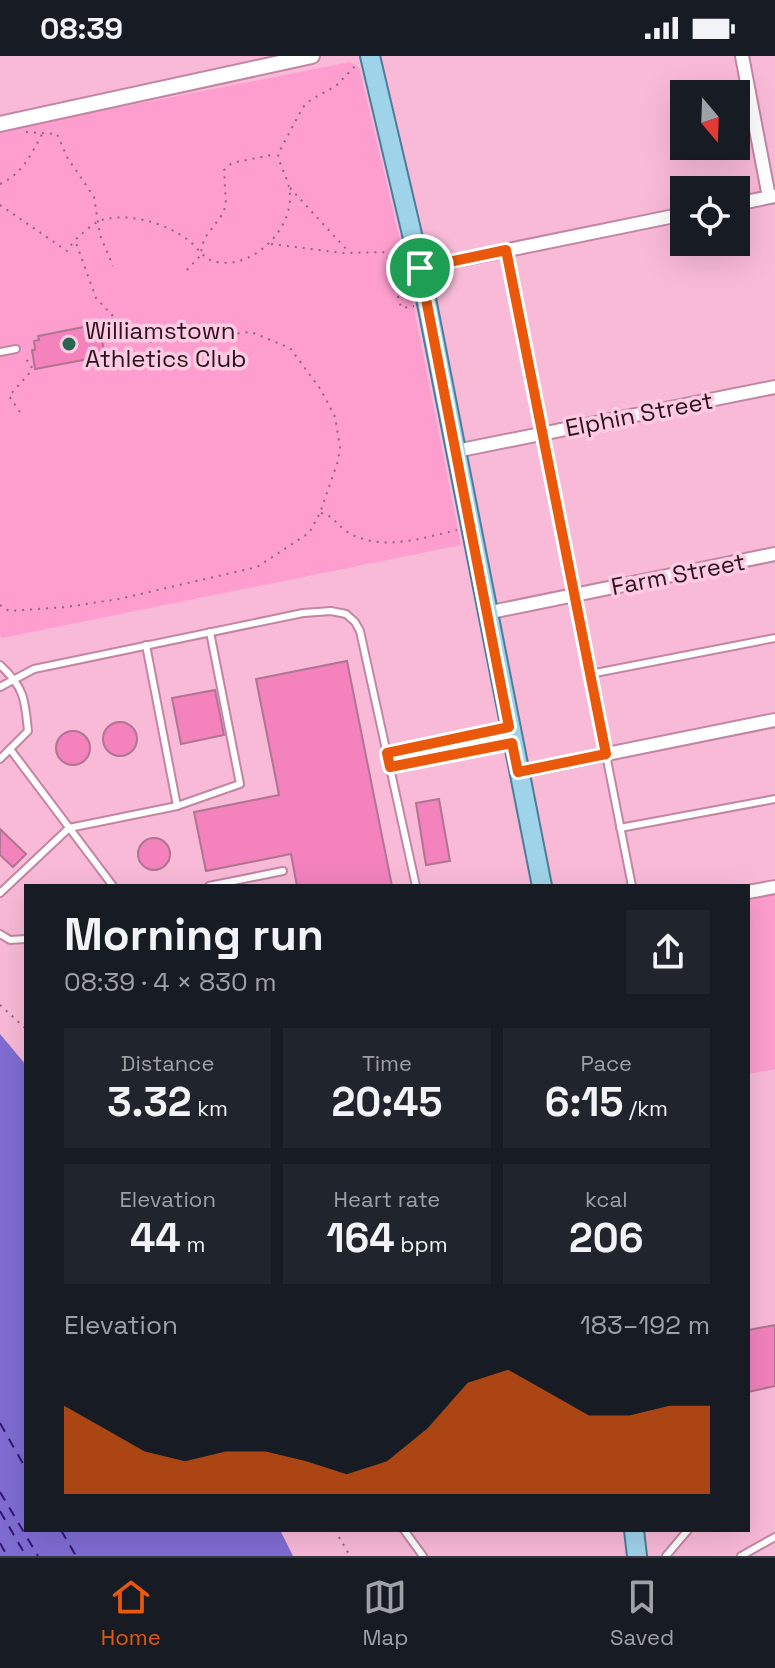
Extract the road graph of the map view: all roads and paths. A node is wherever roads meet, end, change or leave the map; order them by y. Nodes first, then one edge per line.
1 (312, 56) edge
2 (742, 56) edge
3 (363, 60) edge
4 (4, 120) edge
5 (43, 133) junction
6 (278, 154) junction
7 (0, 184) edge
8 (289, 187) junction
9 (772, 196) edge
10 (750, 201) edge
11 (0, 205) edge
12 (670, 217) edge
13 (98, 222) junction
14 (75, 240) junction
15 (269, 244) junction
16 (506, 250) junction
17 (201, 253) junction
18 (350, 253) junction
19 (113, 266) dead end
20 (420, 268) junction
21 (187, 270) dead end
22 (415, 306) dead end
23 (16, 349) joint
24 (0, 352) edge
25 (775, 387) edge
26 (20, 412) dead end
27 (542, 434) junction
28 (456, 451) junction
29 (320, 513) junction
30 (471, 526) junction
31 (775, 554) edge
32 (574, 594) junction
33 (0, 605) edge
34 (486, 613) junction
35 (210, 632) junction
36 (775, 638) edge
37 (146, 645) junction
38 (0, 665) edge
39 (590, 674) junction
40 (14, 678) junction
41 (0, 687) edge
42 (775, 720) edge
43 (511, 735) junction
44 (10, 749) junction
45 (387, 753) junction
46 (606, 754) junction
47 (0, 759) edge
48 (390, 767) junction
49 (518, 772) junction
50 (775, 799) edge
51 (177, 806) junction
52 (69, 828) junction
53 (620, 828) junction
54 (283, 871) dead end
55 (111, 884) edge
56 (219, 884) edge
57 (416, 884) edge
58 (542, 884) edge
59 (632, 884) edge
60 (775, 887) edge
61 (750, 892) edge
62 (0, 893) edge
63 (0, 934) edge
64 (22, 939) edge
65 (0, 1005) edge
66 (24, 1027) edge
67 (336, 1532) edge
68 (405, 1532) edge
69 (688, 1532) edge
70 (775, 1537) edge
71 (350, 1556) edge
72 (423, 1556) edge
73 (666, 1556) edge
74 (741, 1556) edge

1 - 4 street
2 - 9 street
3 - 6 path
3 - 20 main road
4 - 5 path
5 - 7 path
5 - 13 path
6 - 8 path
6 - 17 path
8 - 15 path
8 - 18 path
9 - 10 street
11 - 14 path
12 - 16 street
13 - 14 path
13 - 17 path
13 - 19 path
14 - 29 path
15 - 17 path
15 - 18 path
16 - 20 street
16 - 27 lane
17 - 21 path
18 - 22 path
20 - 28 main road
23 - 24 lane
23 - 26 path
25 - 27 street, Elphin Street
27 - 28 street, Elphin Street
27 - 32 lane
28 - 30 main road
29 - 30 path
29 - 33 path
30 - 34 main road
31 - 32 street, Farm Street
32 - 34 street, Farm Street
32 - 39 lane
34 - 43 main road
35 - 37 lane
35 - 45 lane
35 - 51 lane
36 - 39 lane
37 - 40 lane
37 - 51 lane
38 - 40 lane
39 - 46 lane
40 - 41 lane
40 - 44 lane
42 - 46 street
43 - 45 lane
43 - 48 lane
43 - 49 main road
44 - 47 lane
44 - 52 lane
45 - 48 lane
46 - 49 street
46 - 53 lane
48 - 57 lane
49 - 58 main road
50 - 53 lane
51 - 52 lane
52 - 55 lane
52 - 62 lane
53 - 59 lane
54 - 56 lane
60 - 61 street
63 - 64 lane
65 - 66 path
67 - 71 path
68 - 72 lane
69 - 73 lane
70 - 74 lane

